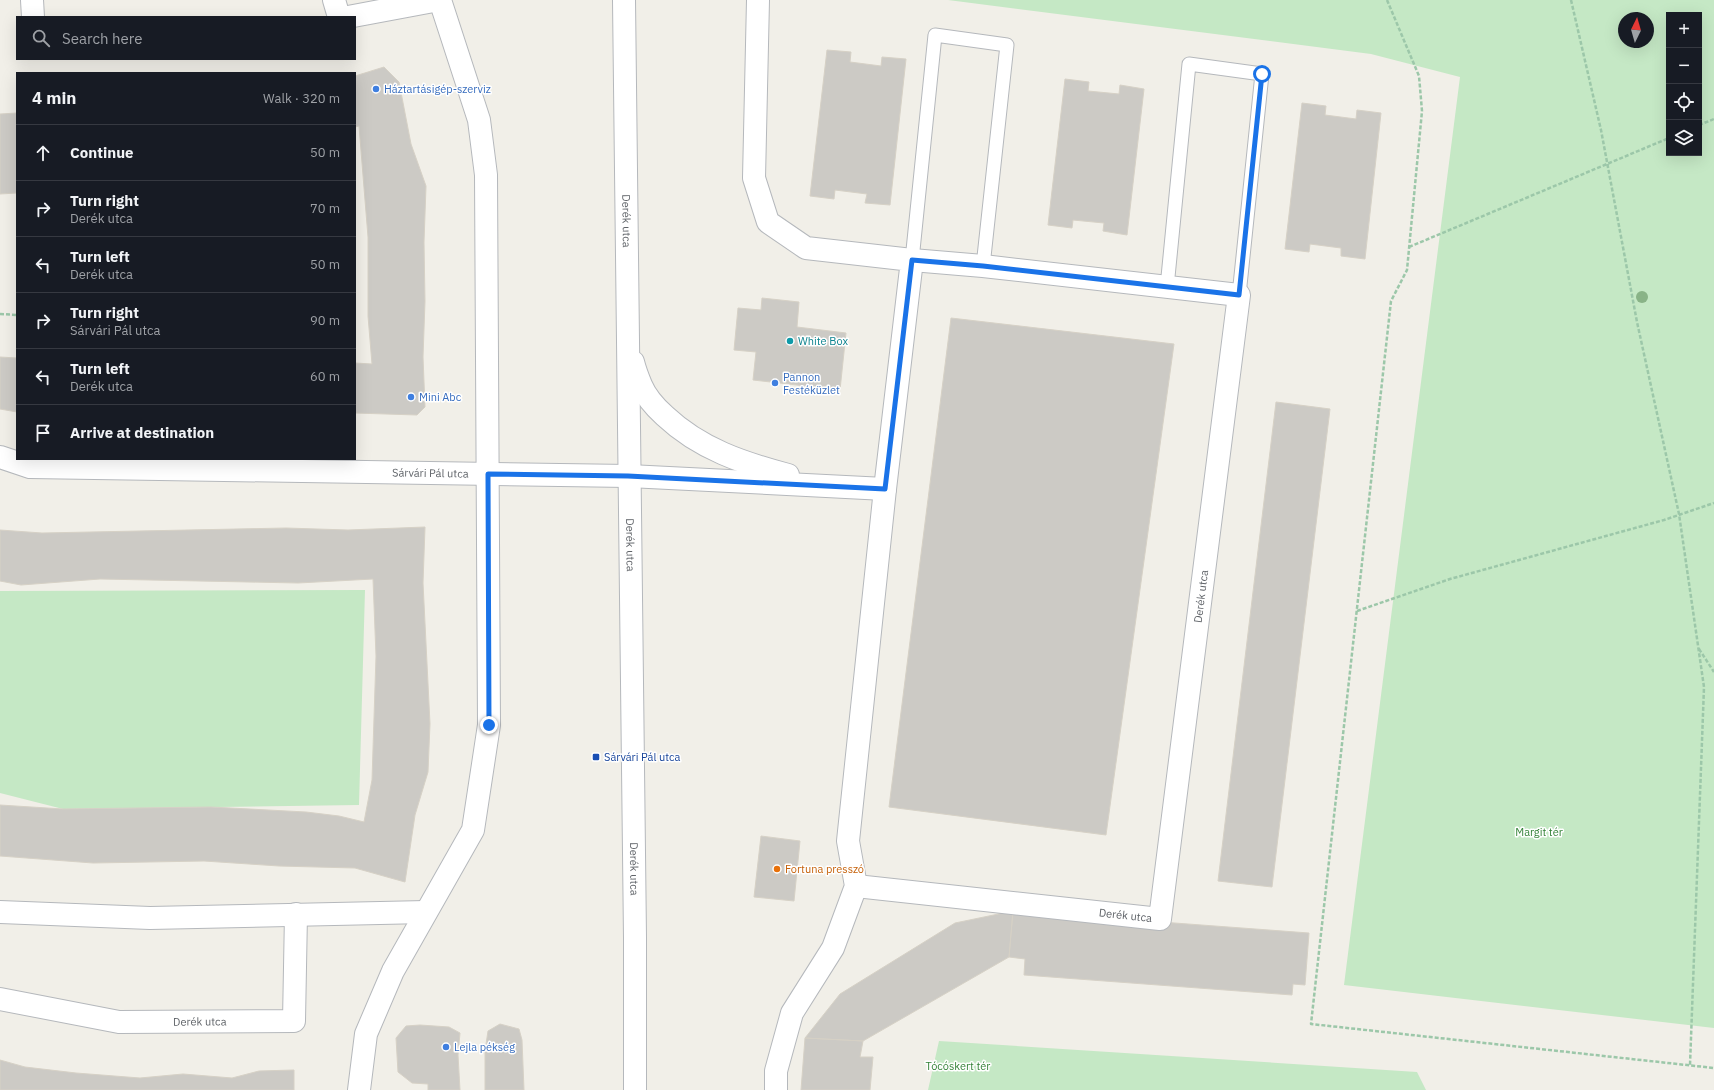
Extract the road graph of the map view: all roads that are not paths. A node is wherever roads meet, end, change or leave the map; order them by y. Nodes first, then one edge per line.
1 (32, 0) edge
2 (334, 0) edge
3 (440, 0) edge
4 (624, 0) edge
5 (758, 0) edge
6 (33, 16) edge
7 (339, 16) edge
8 (353, 16) edge
9 (912, 260) junction
10 (983, 266) junction
11 (1167, 287) junction
12 (1239, 295) junction
13 (627, 346) junction
14 (0, 457) edge
15 (488, 474) junction
16 (628, 476) junction
17 (834, 486) junction
18 (885, 489) junction
19 (856, 886) junction
20 (0, 912) edge
21 (426, 912) junction
22 (296, 914) junction
23 (0, 999) edge
24 (359, 1090) edge
25 (635, 1090) edge
26 (776, 1090) edge

1 - 6 street
2 - 7 street
3 - 8 street
3 - 15 street
4 - 13 street, Derék utca
5 - 9 street
9 - 10 street
9 - 10 lane
9 - 18 street
10 - 11 street
11 - 12 street
11 - 12 lane
12 - 19 street, Derék utca
13 - 16 street, Derék utca
13 - 17 street
14 - 15 street, Sárvári Pál utca
15 - 16 street, Sárvári Pál utca
15 - 21 street
16 - 17 street, Sárvári Pál utca
16 - 25 street, Derék utca
17 - 18 street, Sárvári Pál utca
18 - 19 street
19 - 26 street
20 - 22 street
21 - 22 street
21 - 24 street
22 - 23 street, Derék utca

